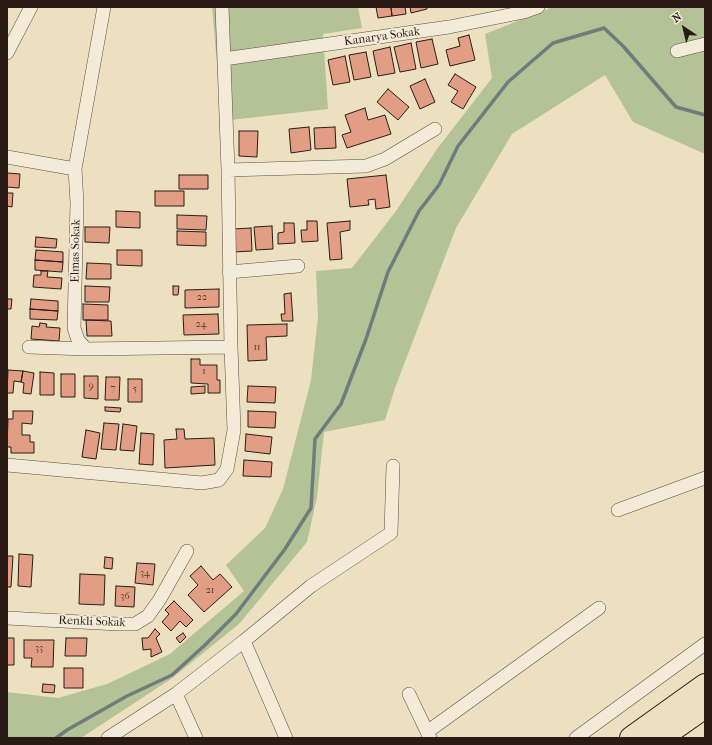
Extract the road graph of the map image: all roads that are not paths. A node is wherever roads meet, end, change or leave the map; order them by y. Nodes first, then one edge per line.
1 (31, 7) edge
2 (104, 7) edge
3 (222, 7) edge
4 (538, 7) edge
5 (705, 44) edge
6 (677, 51) dead end
7 (7, 53) edge
8 (224, 59) junction
9 (435, 129) dead end
10 (7, 157) edge
11 (75, 169) junction
12 (228, 170) junction
13 (298, 266) dead end
14 (229, 272) junction
15 (29, 347) dead end
16 (231, 348) junction
17 (86, 349) junction
18 (7, 465) edge
19 (392, 466) dead end
20 (705, 478) edge
21 (618, 510) dead end
22 (187, 551) dead end
23 (599, 608) dead end
24 (7, 618) edge
25 (244, 641) junction
26 (705, 644) edge
27 (705, 685) edge
28 (176, 694) junction
29 (410, 694) dead end
30 (705, 707) edge
31 (429, 735) edge
32 (108, 738) edge
33 (196, 738) edge
34 (286, 738) edge
35 (576, 738) edge
36 (631, 738) edge
37 (661, 738) edge

1 - 7 street
2 - 11 street, Elmas Sokak
3 - 8 street
4 - 8 street, Kanarya Sokak
5 - 6 street
8 - 12 street
9 - 12 street
10 - 11 street
11 - 17 street, Elmas Sokak
12 - 14 street
13 - 14 street
14 - 16 street
15 - 17 street
16 - 17 street
16 - 18 street
19 - 25 street
20 - 21 street
22 - 24 street, Renkli Sokak
23 - 31 street
25 - 28 street
25 - 34 street
26 - 35 street
27 - 36 highway
28 - 32 street
28 - 33 street
29 - 31 street
30 - 37 highway

